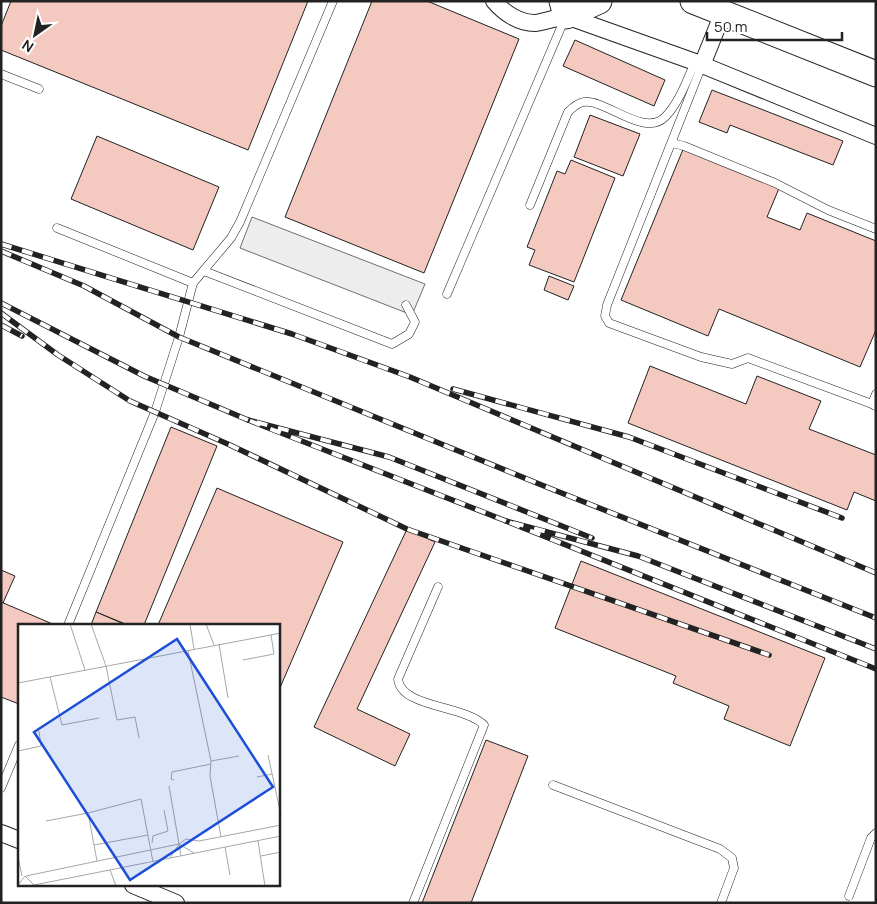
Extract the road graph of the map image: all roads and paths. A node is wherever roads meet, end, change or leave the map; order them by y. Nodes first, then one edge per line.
1 (333, 1) edge
2 (494, 1) edge
3 (599, 1) edge
4 (693, 1) edge
5 (567, 6) edge
6 (723, 13) junction
7 (698, 64) junction
8 (1, 74) edge
9 (876, 74) edge
10 (39, 88) dead end
11 (876, 136) edge
12 (672, 143) junction
13 (530, 206) dead end
14 (57, 228) dead end
15 (876, 229) edge
16 (204, 271) junction
17 (193, 284) junction
18 (447, 294) dead end
19 (406, 305) dead end
20 (876, 394) edge
21 (874, 405) edge
22 (438, 587) dead end
23 (68, 624) edge
24 (18, 747) edge
25 (553, 784) dead end
26 (1, 788) edge
27 (1, 833) edge
28 (876, 833) edge
29 (18, 840) edge
30 (135, 886) edge
31 (849, 896) dead end
32 (176, 903) edge
33 (413, 903) edge
34 (721, 903) edge

1 - 16 lane
2 - 5 street
3 - 5 main road
4 - 6 main road
5 - 7 street
5 - 18 lane
6 - 7 street
6 - 9 main road
7 - 11 street
7 - 12 lane
7 - 13 lane
8 - 10 lane
12 - 15 lane
12 - 21 lane
14 - 17 lane
16 - 17 lane
16 - 19 lane
17 - 23 lane
20 - 21 lane
22 - 33 lane
24 - 26 lane
25 - 34 lane
27 - 29 street
28 - 31 lane
30 - 32 street

